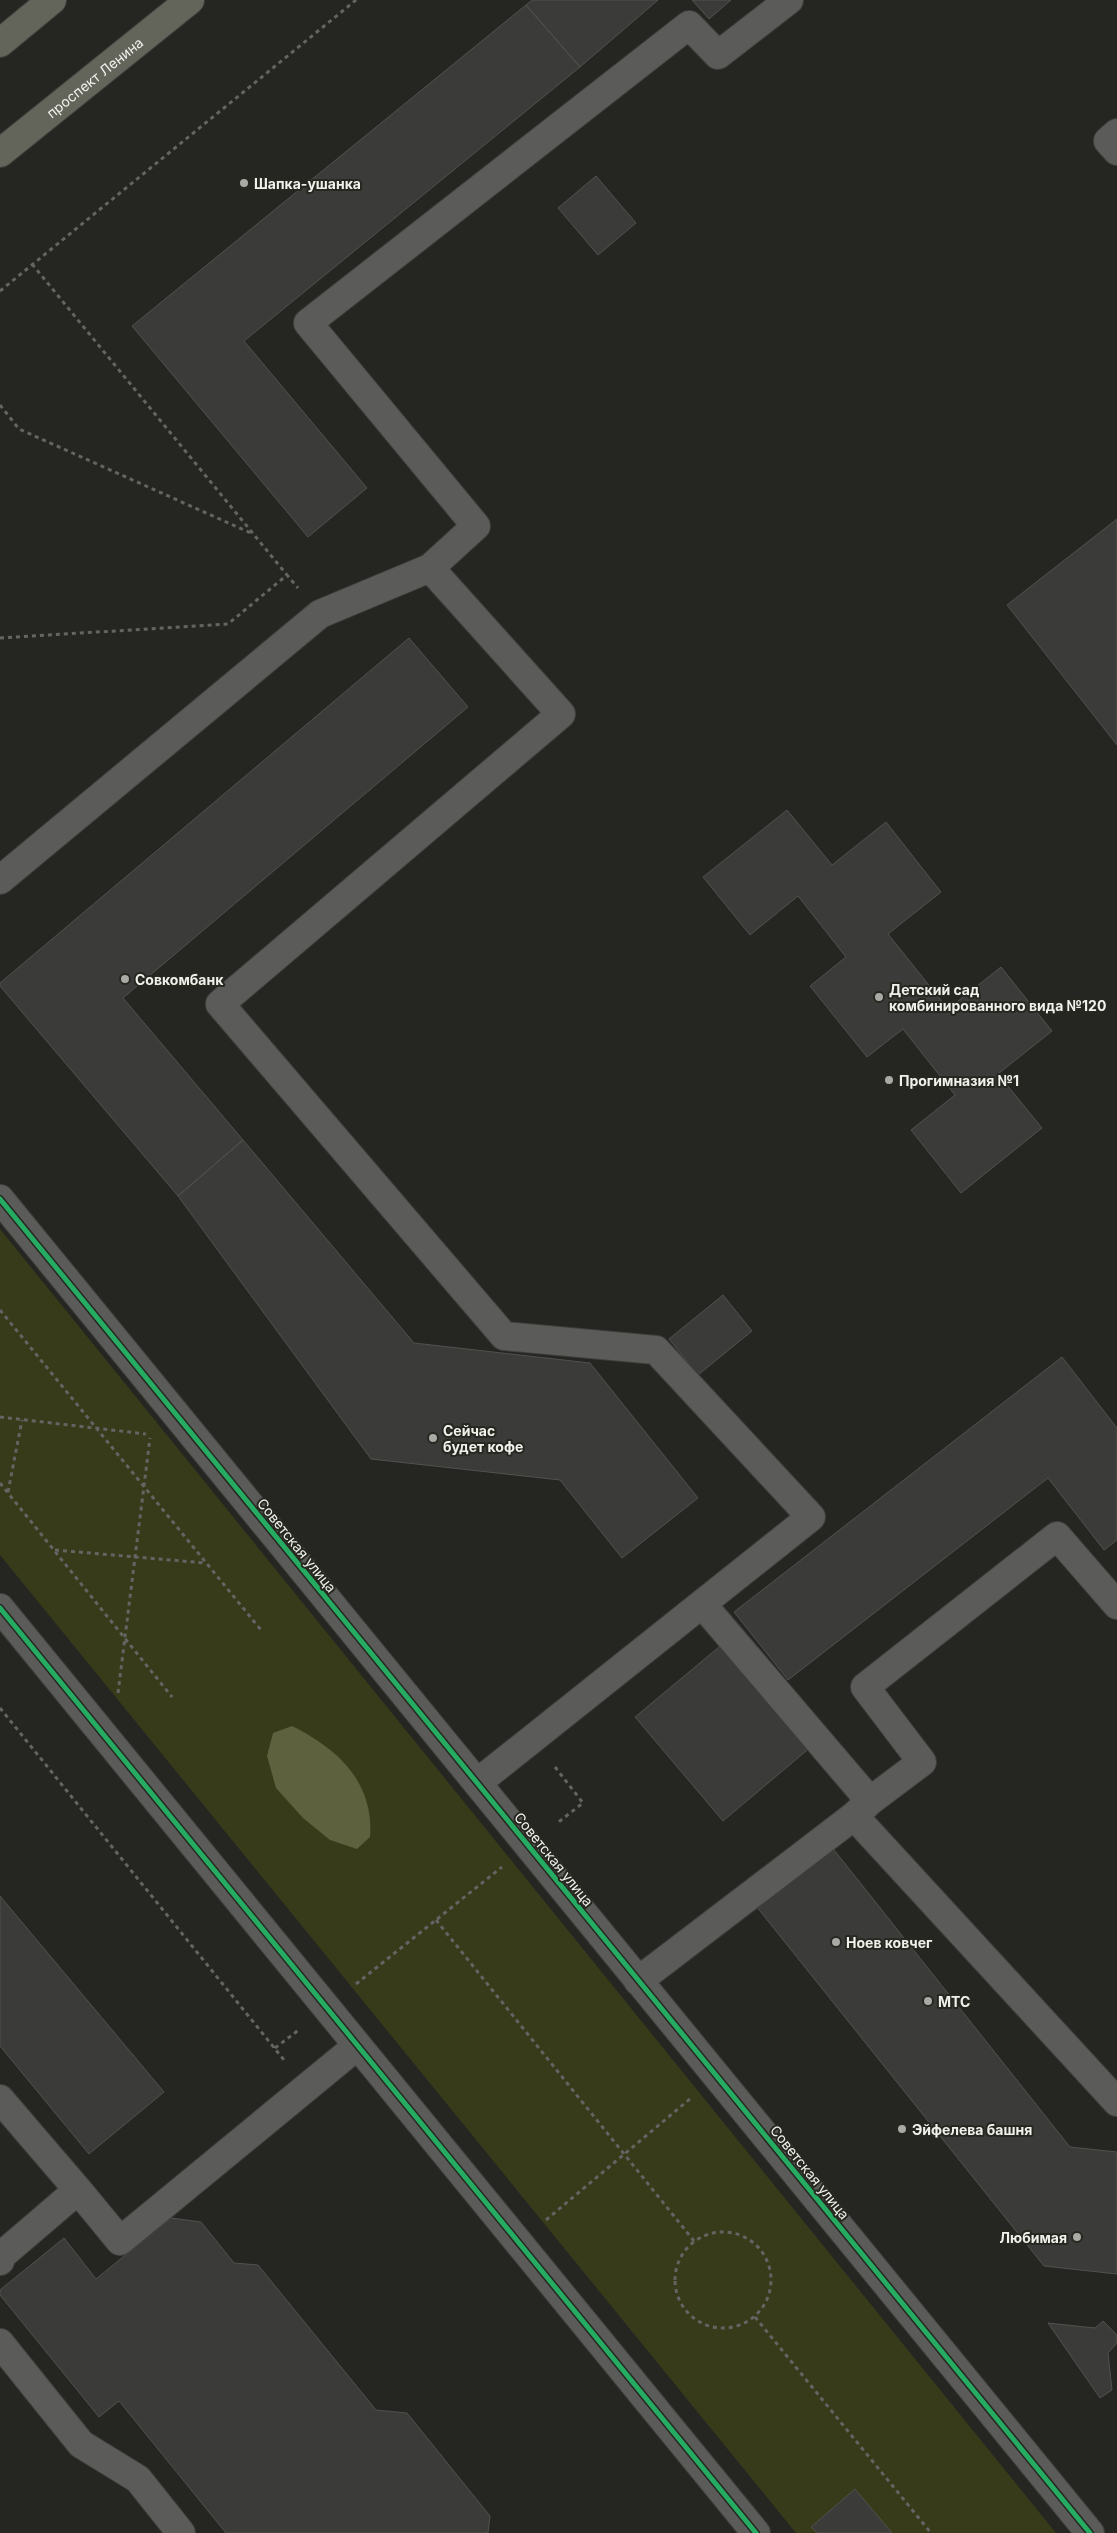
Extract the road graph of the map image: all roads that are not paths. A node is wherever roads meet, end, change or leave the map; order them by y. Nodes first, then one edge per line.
1 (52, 0) edge
2 (190, 0) edge
3 (789, 0) edge
4 (0, 43) edge
5 (1117, 133) edge
6 (1117, 151) edge
7 (0, 153) edge
8 (430, 568) junction
9 (0, 880) edge
10 (0, 1199) edge
11 (702, 1604) junction
12 (1117, 1605) edge
13 (0, 1608) edge
14 (477, 1783) junction
15 (862, 1808) junction
16 (638, 1981) junction
17 (357, 2046) junction
18 (0, 2099) edge
19 (1117, 2102) edge
20 (78, 2190) junction
21 (0, 2261) edge
22 (0, 2343) edge
23 (181, 2533) edge
24 (756, 2533) edge
25 (1090, 2533) edge

1 - 4 main road
2 - 7 main road, проспект Ленина
3 - 8 street
5 - 6 street
8 - 9 street
8 - 11 street
10 - 14 street, Советская улица
11 - 14 street
11 - 15 street
12 - 15 street
13 - 17 street
14 - 16 street, Советская улица
15 - 16 street
15 - 19 street
16 - 25 street, Советская улица
17 - 20 street
17 - 24 street
18 - 20 street
20 - 21 street
22 - 23 street

